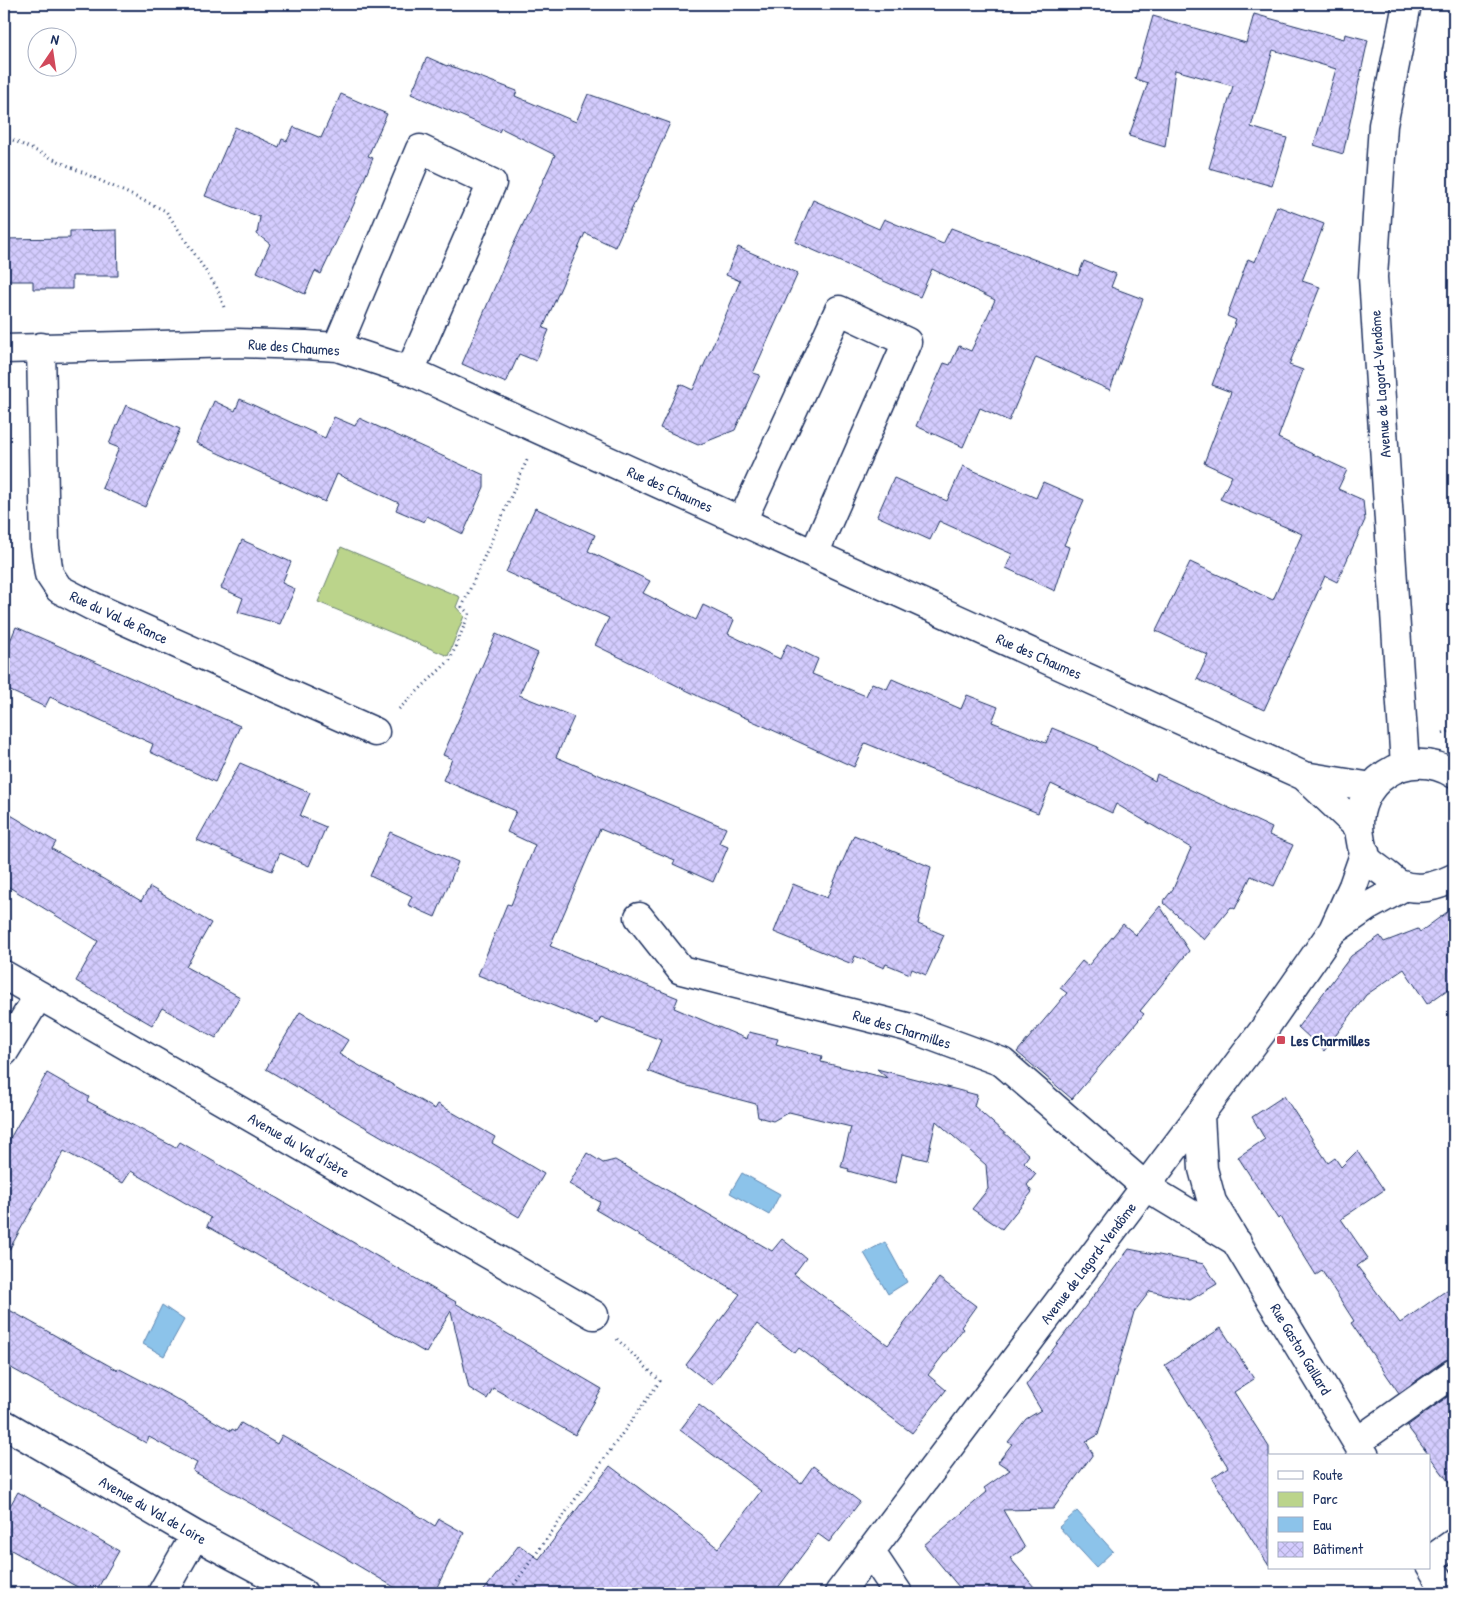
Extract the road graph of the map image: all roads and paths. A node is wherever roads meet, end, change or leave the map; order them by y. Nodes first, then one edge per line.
1 (1407, 4) edge
2 (4, 136) edge
3 (238, 343) junction
4 (336, 347) junction
5 (4, 348) edge
6 (41, 348) junction
7 (410, 371) junction
8 (541, 430) junction
9 (742, 521) junction
10 (814, 554) junction
11 (375, 732) joint
12 (1405, 766) junction
13 (1451, 767) edge
14 (1304, 776) junction
15 (1372, 787) junction
16 (1362, 840) junction
17 (1454, 878) edge
18 (1406, 886) junction
19 (639, 917) dead end
20 (1333, 930) junction
21 (4, 975) edge
22 (39, 996) junction
23 (4, 1052) edge
24 (1200, 1115) junction
25 (1146, 1187) junction
26 (1237, 1242) junction
27 (594, 1315) joint
28 (1454, 1373) edge
29 (4, 1424) edge
30 (1361, 1449) edge
31 (195, 1535) junction
32 (1454, 1543) edge
33 (870, 1551) junction
34 (1430, 1561) edge
35 (1430, 1564) edge
36 (162, 1593) edge
37 (304, 1593) edge
38 (508, 1593) edge
39 (839, 1593) edge
40 (898, 1593) edge
41 (1447, 1593) edge

1 - 12 street, Avenue de Lagord-Vendôme
2 - 3 path
3 - 4 street, Rue des Chaumes
3 - 6 street, Rue des Chaumes
4 - 7 street, Rue des Chaumes
4 - 7 street
5 - 6 street, Rue des Chaumes
6 - 11 street, Rue du Val de Rance
7 - 8 street, Rue des Chaumes
8 - 9 street, Rue des Chaumes
8 - 11 path
9 - 10 street, Rue des Chaumes
9 - 10 street
10 - 14 street, Rue des Chaumes
12 - 13 street
12 - 15 street
14 - 15 street, Rue des Chaumes
14 - 16 street, Rue des Chaumes
15 - 16 street, Avenue de Lagord-Vendôme
16 - 18 street, Rue des Chaumes
16 - 20 street, Avenue de Lagord-Vendôme
17 - 18 street
18 - 20 street, Avenue de Lagord-Vendôme
19 - 25 street, Rue des Charmilles
20 - 24 street, Avenue de Lagord-Vendôme
21 - 22 street, Avenue du Val d'Isère
22 - 23 street
22 - 27 street, Avenue du Val d'Isère
24 - 25 street, Avenue de Lagord-Vendôme
24 - 26 street, Rue Gaston Gaillard
25 - 26 street, Rue Gaston Gaillard
25 - 33 street, Avenue de Lagord-Vendôme
26 - 30 street, Rue Gaston Gaillard
27 - 38 path
28 - 30 street
29 - 31 street, Avenue du Val de Loire
31 - 36 street
31 - 37 street, Avenue du Val de Loire
32 - 34 street
33 - 39 street, Avenue de Lagord-Vendôme
33 - 40 street
35 - 41 street

